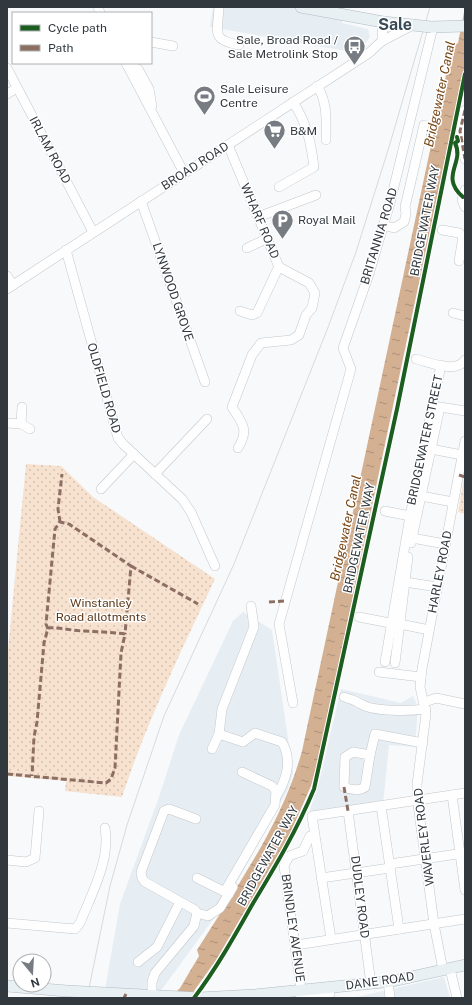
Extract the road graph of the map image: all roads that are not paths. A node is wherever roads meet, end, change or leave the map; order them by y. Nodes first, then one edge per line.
1 (219, 7) edge
2 (301, 7) edge
3 (348, 11) edge
4 (384, 22) junction
5 (413, 25) junction
6 (465, 26) edge
7 (432, 27) junction
8 (382, 41) junction
9 (152, 42) edge
10 (240, 45) dead end
11 (173, 46) dead end
12 (127, 64) edge
13 (7, 68) edge
14 (317, 86) junction
15 (17, 88) junction
16 (7, 94) edge
17 (293, 102) junction
18 (465, 110) edge
19 (424, 125) dead end
20 (326, 140) dead end
21 (228, 145) junction
22 (465, 159) edge
23 (184, 173) junction
24 (279, 187) dead end
25 (465, 190) edge
26 (316, 195) dead end
27 (141, 201) junction
28 (465, 207) edge
29 (258, 218) junction
30 (384, 225) junction
31 (442, 230) dead end
32 (93, 232) junction
33 (464, 237) edge
34 (266, 239) junction
35 (248, 248) dead end
36 (66, 250) junction
37 (459, 261) dead end
38 (279, 266) junction
39 (7, 276) edge
40 (10, 287) edge
41 (240, 311) dead end
42 (454, 313) dead end
43 (465, 316) edge
44 (416, 359) dead end
45 (463, 362) edge
46 (441, 365) junction
47 (465, 374) edge
48 (205, 382) dead end
49 (22, 408) dead end
50 (465, 411) edge
51 (207, 419) dead end
52 (7, 423) edge
53 (21, 424) junction
54 (30, 428) dead end
55 (465, 441) edge
56 (238, 448) dead end
57 (431, 449) junction
58 (134, 454) junction
59 (462, 455) junction
60 (155, 474) junction
61 (101, 489) dead end
62 (421, 496) junction
63 (453, 502) junction
64 (385, 511) dead end
65 (410, 516) junction
66 (412, 538) junction
67 (445, 544) junction
68 (215, 566) dead end
69 (405, 582) junction
70 (437, 587) junction
71 (251, 606) dead end
72 (359, 617) dead end
73 (395, 624) junction
74 (429, 630) junction
75 (385, 662) dead end
76 (395, 663) dead end
77 (379, 672) dead end
78 (421, 677) junction
79 (344, 697) dead end
80 (293, 703) dead end
81 (465, 704) edge
82 (425, 706) junction
83 (219, 734) junction
84 (423, 743) junction
85 (212, 749) dead end
86 (370, 755) dead end
87 (242, 772) dead end
88 (465, 793) edge
89 (452, 795) junction
90 (276, 797) junction
91 (417, 801) junction
92 (381, 806) junction
93 (39, 811) dead end
94 (348, 811) junction
95 (196, 819) dead end
96 (105, 828) dead end
97 (310, 836) dead end
98 (462, 853) edge
99 (7, 860) edge
100 (426, 860) junction
101 (247, 862) dead end
102 (390, 866) junction
103 (356, 873) junction
104 (197, 878) dead end
105 (321, 878) junction
106 (465, 890) edge
107 (227, 893) junction
108 (180, 902) junction
109 (197, 913) junction
110 (465, 919) edge
111 (7, 922) edge
112 (434, 924) junction
113 (399, 929) junction
114 (364, 934) junction
115 (331, 939) junction
116 (296, 945) junction
117 (138, 962) dead end
118 (465, 965) edge
119 (446, 970) junction
120 (388, 981) junction
121 (371, 984) junction
122 (7, 986) edge
123 (330, 993) edge
124 (152, 994) junction
125 (301, 994) edge
126 (199, 998) edge
127 (390, 998) edge
128 (457, 998) edge

1 - 10 street
2 - 3 main road
3 - 4 main road
4 - 5 main road
4 - 8 street
5 - 7 main road, bridge
5 - 8 street, BROAD ROAD
6 - 7 main road
7 - 30 street, BRITANNIA ROAD
8 - 14 street, BROAD ROAD
9 - 11 street
12 - 23 street
13 - 15 street, IRLAM ROAD
14 - 17 street, BROAD ROAD
14 - 20 street
15 - 16 street
15 - 32 street, IRLAM ROAD
17 - 21 street, BROAD ROAD
17 - 24 street
18 - 22 street
19 - 30 street
21 - 23 street, BROAD ROAD
21 - 29 street, WHARF ROAD
23 - 27 street, BROAD ROAD
25 - 28 street
26 - 29 street
27 - 32 street, BROAD ROAD
27 - 48 street, LYNWOOD GROVE
29 - 34 street, WHARF ROAD
30 - 80 street, BRITANNIA ROAD
31 - 33 street
32 - 36 street, BROAD ROAD
33 - 37 street
34 - 35 street
34 - 38 street, WHARF ROAD
36 - 40 street, BROAD ROAD
36 - 58 street, OLDFIELD ROAD
38 - 41 street
38 - 56 street, WHARF ROAD
39 - 40 street
42 - 43 street
44 - 46 street, BRIDGEWATER STREET
45 - 46 street, BRIDGEWATER STREET
45 - 47 street
46 - 65 street, BRIDGEWATER STREET
49 - 53 street
50 - 57 street
51 - 60 street
52 - 53 street
53 - 54 street
55 - 59 street, HARLEY ROAD
57 - 59 street
57 - 62 street
58 - 60 street, OLDFIELD ROAD
58 - 61 street
59 - 63 street, HARLEY ROAD
60 - 68 street, OLDFIELD ROAD
62 - 63 street
62 - 66 street
63 - 67 street, HARLEY ROAD
64 - 65 street, BRIDGEWATER STREET
65 - 73 street, BRIDGEWATER STREET
66 - 67 street
66 - 69 street
67 - 70 street, HARLEY ROAD
69 - 70 street
69 - 73 street
70 - 74 street, HARLEY ROAD
71 - 83 street
72 - 73 street
73 - 74 street
73 - 75 street, BRIDGEWATER STREET
73 - 76 street
74 - 78 street, HARLEY ROAD
77 - 78 street
78 - 82 street, HARLEY ROAD
79 - 82 street
81 - 82 street
82 - 84 street, WAVERLEY ROAD
83 - 85 street
83 - 90 street
84 - 86 street
84 - 91 street, WAVERLEY ROAD
87 - 90 street
88 - 89 street
89 - 91 street
89 - 98 street
90 - 107 street
91 - 92 street
91 - 100 street, WAVERLEY ROAD
92 - 94 street
92 - 102 street
93 - 99 street
94 - 103 street, DUDLEY ROAD
94 - 105 street
95 - 108 street
96 - 111 street
97 - 116 street, BRINDLEY AVENUE
98 - 100 street
98 - 106 street
100 - 102 street
100 - 112 street, WAVERLEY ROAD
101 - 107 street
102 - 103 street
102 - 113 street
103 - 105 street
103 - 114 street, DUDLEY ROAD
104 - 107 street
105 - 115 street
107 - 109 street
108 - 109 street
108 - 117 street
109 - 124 street
110 - 112 street
112 - 113 street
112 - 119 street, WAVERLEY ROAD
113 - 114 street
114 - 115 street
114 - 121 street, DUDLEY ROAD
115 - 116 street
116 - 125 street, BRINDLEY AVENUE
118 - 119 main road, DANE ROAD
119 - 120 main road, DANE ROAD
119 - 128 street, WAVERLEY ROAD
120 - 121 main road, DANE ROAD
120 - 127 street
121 - 123 main road, DANE ROAD
122 - 124 main road, bridge
123 - 125 main road, DANE ROAD
124 - 126 main road, DANE ROAD
125 - 126 main road, DANE ROAD

